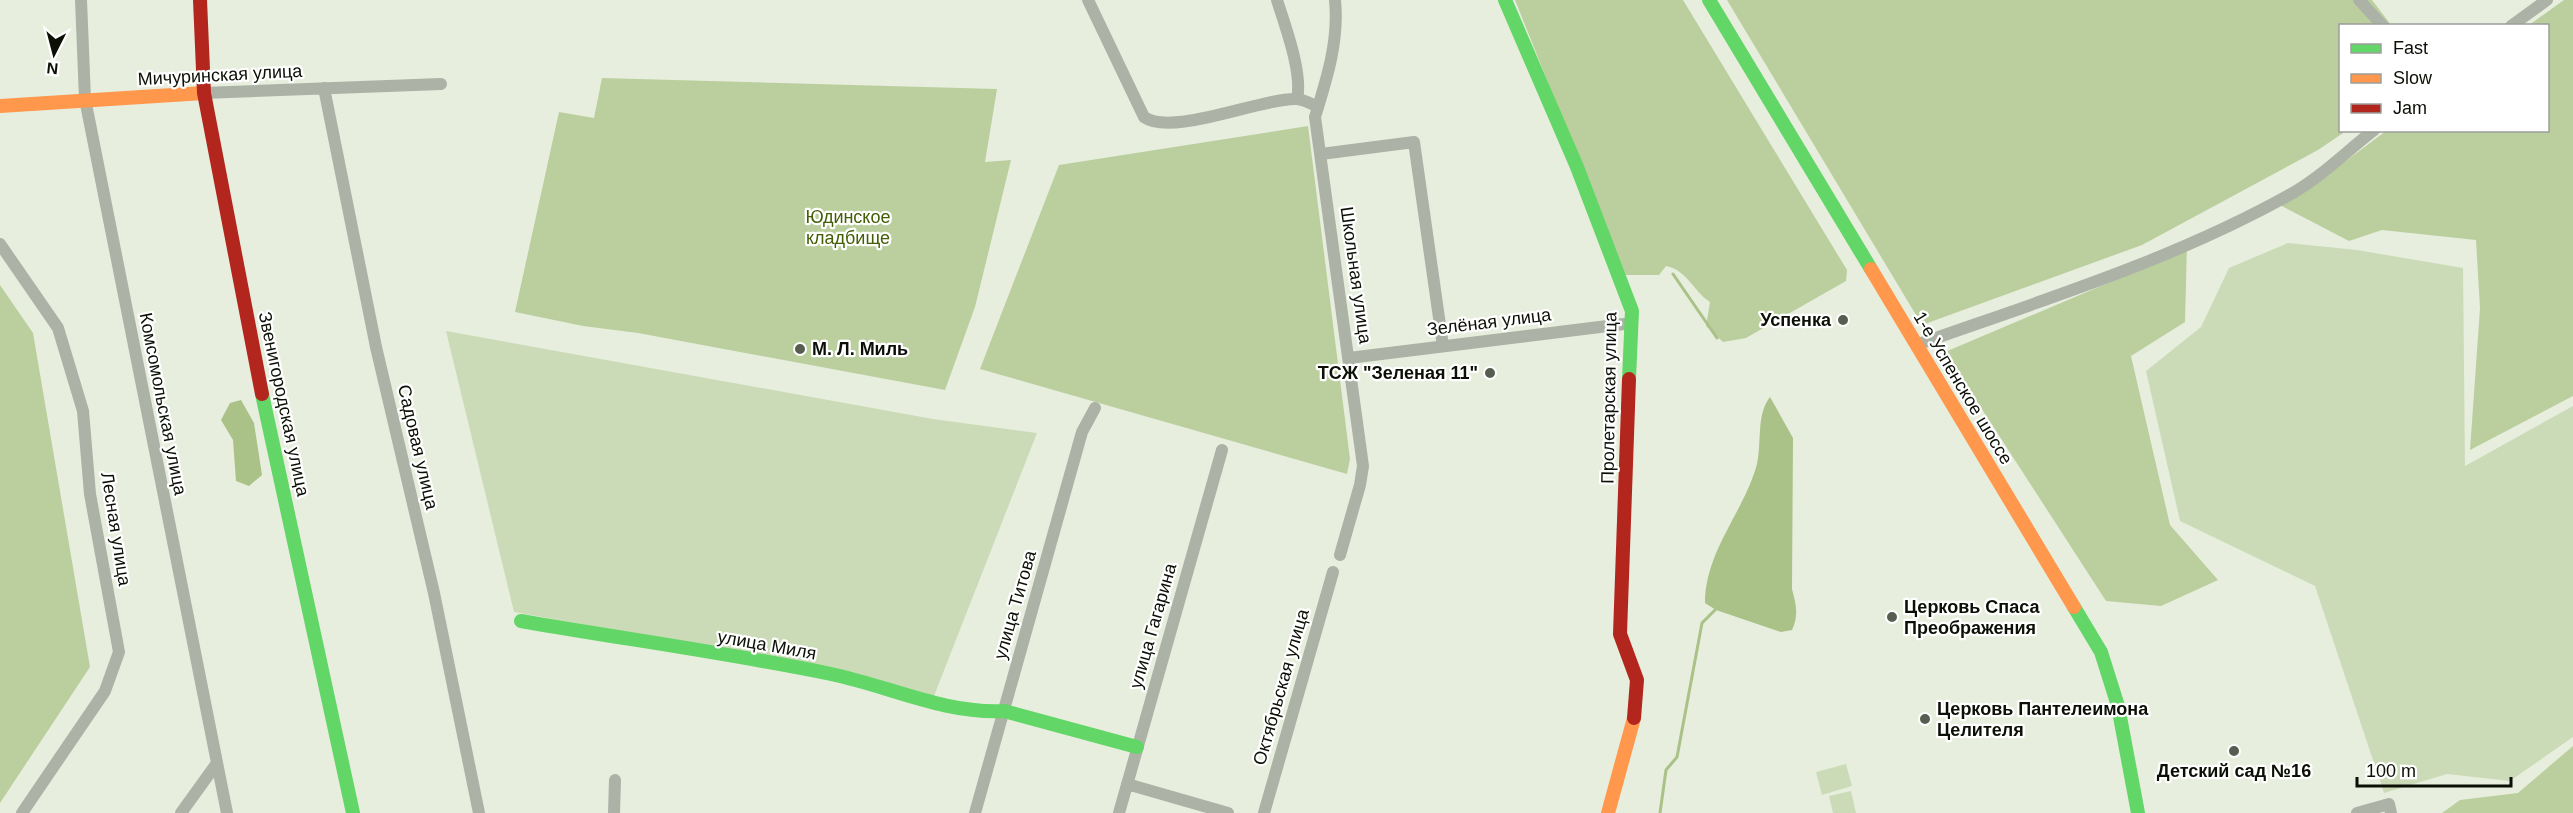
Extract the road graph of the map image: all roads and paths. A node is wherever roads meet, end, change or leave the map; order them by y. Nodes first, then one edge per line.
1 (81, 0) edge
2 (200, 0) edge
3 (1088, 0) edge
4 (1277, 0) edge
5 (1335, 0) edge
6 (1505, 0) edge
7 (1709, 0) edge
8 (2359, 0) edge
9 (2547, 0) edge
10 (2381, 24) edge
11 (2514, 24) edge
12 (441, 84) dead end
13 (324, 88) junction
14 (204, 93) junction
15 (85, 99) junction
16 (1297, 99) junction
17 (0, 106) edge
18 (1318, 107) junction
19 (2371, 132) edge
20 (1321, 154) junction
21 (0, 244) edge
22 (1632, 323) junction
23 (1916, 345) junction
24 (1443, 346) junction
25 (1349, 358) junction
26 (1095, 408) dead end
27 (1222, 450) dead end
28 (1340, 555) dead end
29 (1333, 572) dead end
30 (521, 621) dead end
31 (1004, 711) junction
32 (1137, 747) junction
33 (217, 763) junction
34 (615, 780) dead end
35 (1127, 784) junction
36 (22, 813) edge
37 (181, 813) edge
38 (227, 813) edge
39 (353, 813) edge
40 (479, 813) edge
41 (614, 813) edge
42 (975, 813) edge
43 (1119, 813) edge
44 (1228, 813) edge
45 (1264, 813) edge
46 (1608, 813) edge
47 (2138, 813) edge
48 (2357, 813) edge
49 (2391, 813) edge

1 - 15 street, Комсомольская улица
2 - 14 street, Звенигородская улица
3 - 16 street
4 - 16 street
5 - 18 street, Школьная улица
6 - 22 street, Пролетарская улица
7 - 23 street, 1-е Успенское шоссе
8 - 10 street
9 - 11 street
12 - 13 street, Мичуринская улица
13 - 14 street, Мичуринская улица
13 - 40 street, Садовая улица
14 - 15 street, Мичуринская улица
14 - 39 street, Звенигородская улица
15 - 17 street, Мичуринская улица
15 - 33 street, Комсомольская улица
16 - 18 street
18 - 20 street, Школьная улица
19 - 23 street
20 - 24 street
20 - 25 street, Школьная улица
21 - 36 street, Лесная улица
22 - 24 street, Зелёная улица
22 - 46 street, Пролетарская улица
23 - 47 street, 1-е Успенское шоссе
24 - 25 street, Зелёная улица
25 - 28 street, Школьная улица
26 - 31 street, улица Титова
27 - 32 street, улица Гагарина
29 - 45 street, Октябрьская улица
30 - 31 street, улица Миля
31 - 32 street, улица Миля
31 - 42 street, улица Титова
32 - 35 street, улица Гагарина
33 - 37 street
33 - 38 street, Комсомольская улица
34 - 41 street
35 - 43 street, улица Гагарина
35 - 44 street
48 - 49 street

